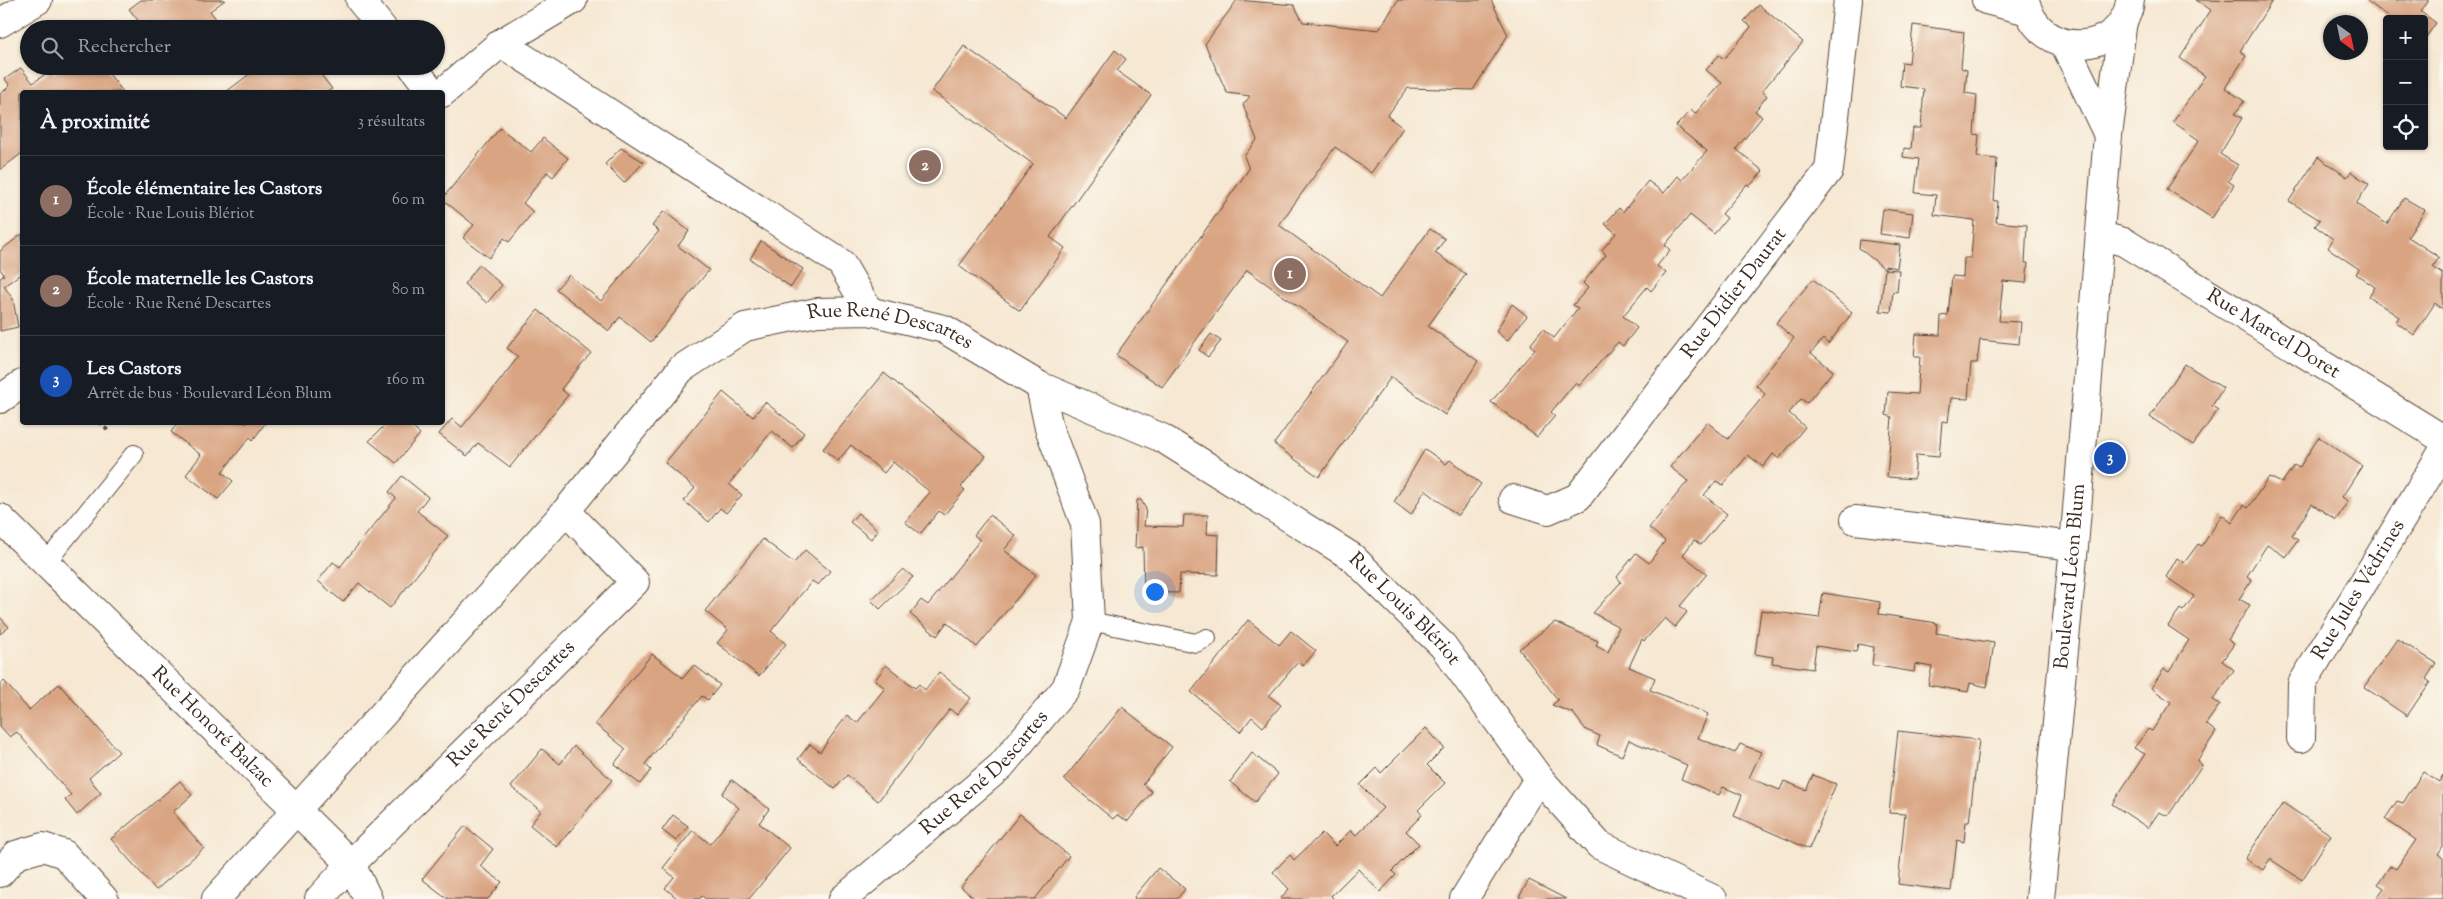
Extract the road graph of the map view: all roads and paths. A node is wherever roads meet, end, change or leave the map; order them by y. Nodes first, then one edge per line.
1 (38, 0) edge
2 (360, 0) edge
3 (573, 0) edge
4 (1848, 0) edge
5 (1986, 0) edge
6 (2026, 6) edge
7 (2126, 10) edge
8 (376, 20) edge
9 (0, 23) edge
10 (501, 42) junction
11 (2064, 43) junction
12 (419, 75) edge
13 (430, 90) edge
14 (445, 90) edge
15 (2108, 135) junction
16 (2101, 236) junction
17 (869, 311) junction
18 (20, 385) edge
19 (1040, 386) junction
20 (0, 399) edge
21 (2443, 439) edge
22 (2443, 451) edge
23 (134, 454) dead end
24 (1513, 499) dead end
25 (566, 510) junction
26 (0, 518) edge
27 (1855, 520) dead end
28 (2074, 546) junction
29 (44, 564) junction
30 (1090, 621) junction
31 (1206, 638) dead end
32 (2301, 738) dead end
33 (1539, 778) junction
34 (296, 809) junction
35 (351, 864) junction
36 (0, 873) edge
37 (104, 899) edge
38 (216, 899) edge
39 (319, 899) edge
40 (368, 899) edge
41 (843, 899) edge
42 (1464, 899) edge
43 (1711, 899) edge
44 (2040, 899) edge

1 - 9 street
2 - 8 street
3 - 10 street
4 - 24 street, Rue Didier Daurat
5 - 6 street
6 - 11 street
7 - 11 street
7 - 15 street, Boulevard Léon Blum
10 - 14 street
10 - 17 street
11 - 15 street, Boulevard Léon Blum
12 - 13 street
15 - 16 street, Boulevard Léon Blum
16 - 21 street, Rue Marcel Doret
16 - 28 street, Boulevard Léon Blum
17 - 19 street, Rue René Descartes
17 - 25 street, Rue René Descartes
18 - 20 street
19 - 30 street, Rue René Descartes
19 - 33 street, Rue Louis Blériot
22 - 32 street, Rue Jules Védrines
23 - 29 lane
25 - 34 street, Rue René Descartes
25 - 35 street, Rue René Descartes
26 - 29 street, Rue Honoré Balzac
27 - 28 street
28 - 44 street, Boulevard Léon Blum
29 - 34 street, Rue Honoré Balzac
30 - 31 lane
30 - 41 street, Rue René Descartes
33 - 42 street
33 - 43 street, Rue Louis Blériot
34 - 35 street, Rue Honoré Balzac
34 - 38 street, Rue René Descartes
35 - 39 street, Rue René Descartes
35 - 40 street, Rue Honoré Balzac
36 - 37 street

